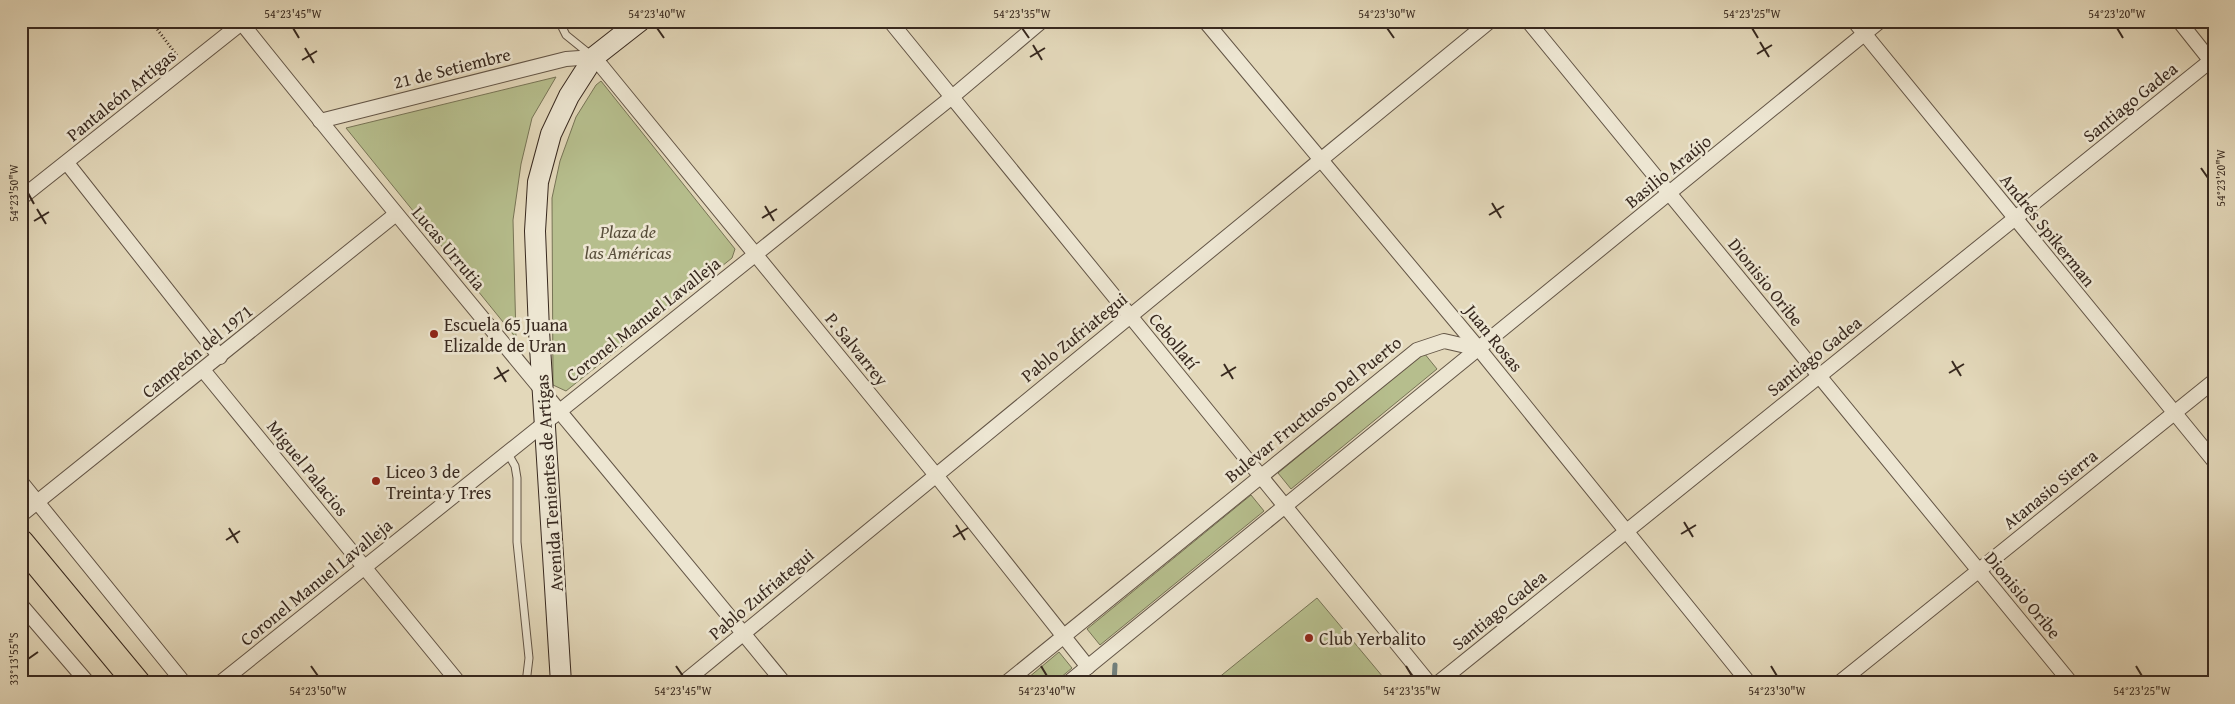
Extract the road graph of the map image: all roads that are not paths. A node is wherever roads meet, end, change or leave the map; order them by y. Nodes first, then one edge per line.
1 (559, 21) edge
2 (640, 21) edge
3 (890, 21) edge
4 (1042, 21) edge
5 (1205, 21) edge
6 (1490, 21) edge
7 (1528, 21) edge
8 (1854, 21) edge
9 (1880, 21) edge
10 (2179, 21) edge
11 (242, 22) edge
12 (1864, 34) junction
13 (594, 58) junction
14 (2213, 61) edge
15 (952, 96) junction
16 (320, 121) junction
17 (1321, 160) junction
18 (67, 163) junction
19 (1670, 193) junction
20 (21, 198) edge
21 (396, 214) junction
22 (2015, 219) junction
23 (755, 254) junction
24 (1130, 316) junction
25 (1479, 349) junction
26 (220, 357) junction
27 (203, 370) junction
28 (1818, 377) junction
29 (2214, 381) edge
30 (543, 388) junction
31 (2174, 413) junction
32 (553, 415) junction
33 (506, 451) junction
34 (2214, 461) edge
35 (935, 474) junction
36 (1259, 476) junction
37 (21, 482) edge
38 (38, 504) junction
39 (1284, 506) junction
40 (21, 515) edge
41 (1626, 532) junction
42 (21, 542) edge
43 (365, 567) junction
44 (1978, 570) junction
45 (21, 605) edge
46 (743, 632) junction
47 (1063, 636) junction
48 (1088, 667) junction
49 (88, 683) edge
50 (138, 683) edge
51 (184, 683) edge
52 (220, 683) edge
53 (459, 683) edge
54 (526, 683) edge
55 (561, 683) edge
56 (683, 683) edge
57 (784, 683) edge
58 (1006, 683) edge
59 (1068, 683) edge
60 (1429, 683) edge
61 (1438, 683) edge
62 (1749, 683) edge
63 (1838, 683) edge
64 (2071, 683) edge

1 - 13 lane
2 - 13 street, Avenida Tenientes de Artigas
3 - 15 street, Cebollatí
4 - 15 street, Coronel Manuel Lavalleja
5 - 17 street, Juan Rosas
6 - 17 street, Pablo Zufriategui
7 - 19 street, Dionisio Oribe
8 - 12 street, Andrés Spikerman
9 - 12 street, Basilio Araújo
10 - 14 street
11 - 16 street, Lucas Urrutia
11 - 18 street, Pantaleón Artigas
12 - 19 street, Basilio Araújo
12 - 22 street, Andrés Spikerman
13 - 16 street, 21 de Setiembre
13 - 23 street, P. Salvarrey
13 - 30 street, Avenida Tenientes de Artigas
14 - 22 street, Santiago Gadea
15 - 23 street, Coronel Manuel Lavalleja
15 - 24 street, Cebollatí
16 - 21 street, Lucas Urrutia
17 - 24 street, Pablo Zufriategui
17 - 25 street, Juan Rosas
18 - 20 street, Pantaleón Artigas
18 - 26 street
19 - 25 street, Basilio Araújo
19 - 28 street, Dionisio Oribe
21 - 26 street, Campeón del 1971
21 - 30 street, Lucas Urrutia
22 - 28 street, Santiago Gadea
22 - 31 street, Andrés Spikerman
23 - 32 street, Coronel Manuel Lavalleja
23 - 35 street, P. Salvarrey
24 - 35 street, Pablo Zufriategui
24 - 36 street, Cebollatí
25 - 36 street, Bulevar Fructuoso Del Puerto
25 - 39 street
25 - 41 street, Juan Rosas
26 - 27 street, Campeón del 1971
27 - 38 street, Campeón del 1971
27 - 43 street, Miguel Palacios
28 - 41 street, Santiago Gadea
28 - 44 street, Dionisio Oribe
29 - 31 street, Atanasio Sierra
30 - 32 street, Avenida Tenientes de Artigas
31 - 34 street, Andrés Spikerman
31 - 44 street, Atanasio Sierra
32 - 33 street, Coronel Manuel Lavalleja
32 - 46 street
32 - 55 street, Avenida Tenientes de Artigas
33 - 43 street, Coronel Manuel Lavalleja
33 - 54 lane
35 - 46 street, Pablo Zufriategui
35 - 47 street, P. Salvarrey
36 - 39 street, Cebollatí
36 - 47 street, Bulevar Fructuoso Del Puerto
37 - 38 street
38 - 40 street, Campeón del 1971
38 - 51 street
39 - 48 street
39 - 60 street, Cebollatí
41 - 61 street, Santiago Gadea
41 - 62 street, Juan Rosas
42 - 50 highway
43 - 52 street, Coronel Manuel Lavalleja
43 - 53 street, Miguel Palacios
44 - 63 street, Atanasio Sierra
44 - 64 street, Dionisio Oribe
45 - 49 street
46 - 56 street, Pablo Zufriategui
46 - 57 street
47 - 48 street, P. Salvarrey
47 - 58 street, Bulevar Fructuoso Del Puerto
48 - 59 street

